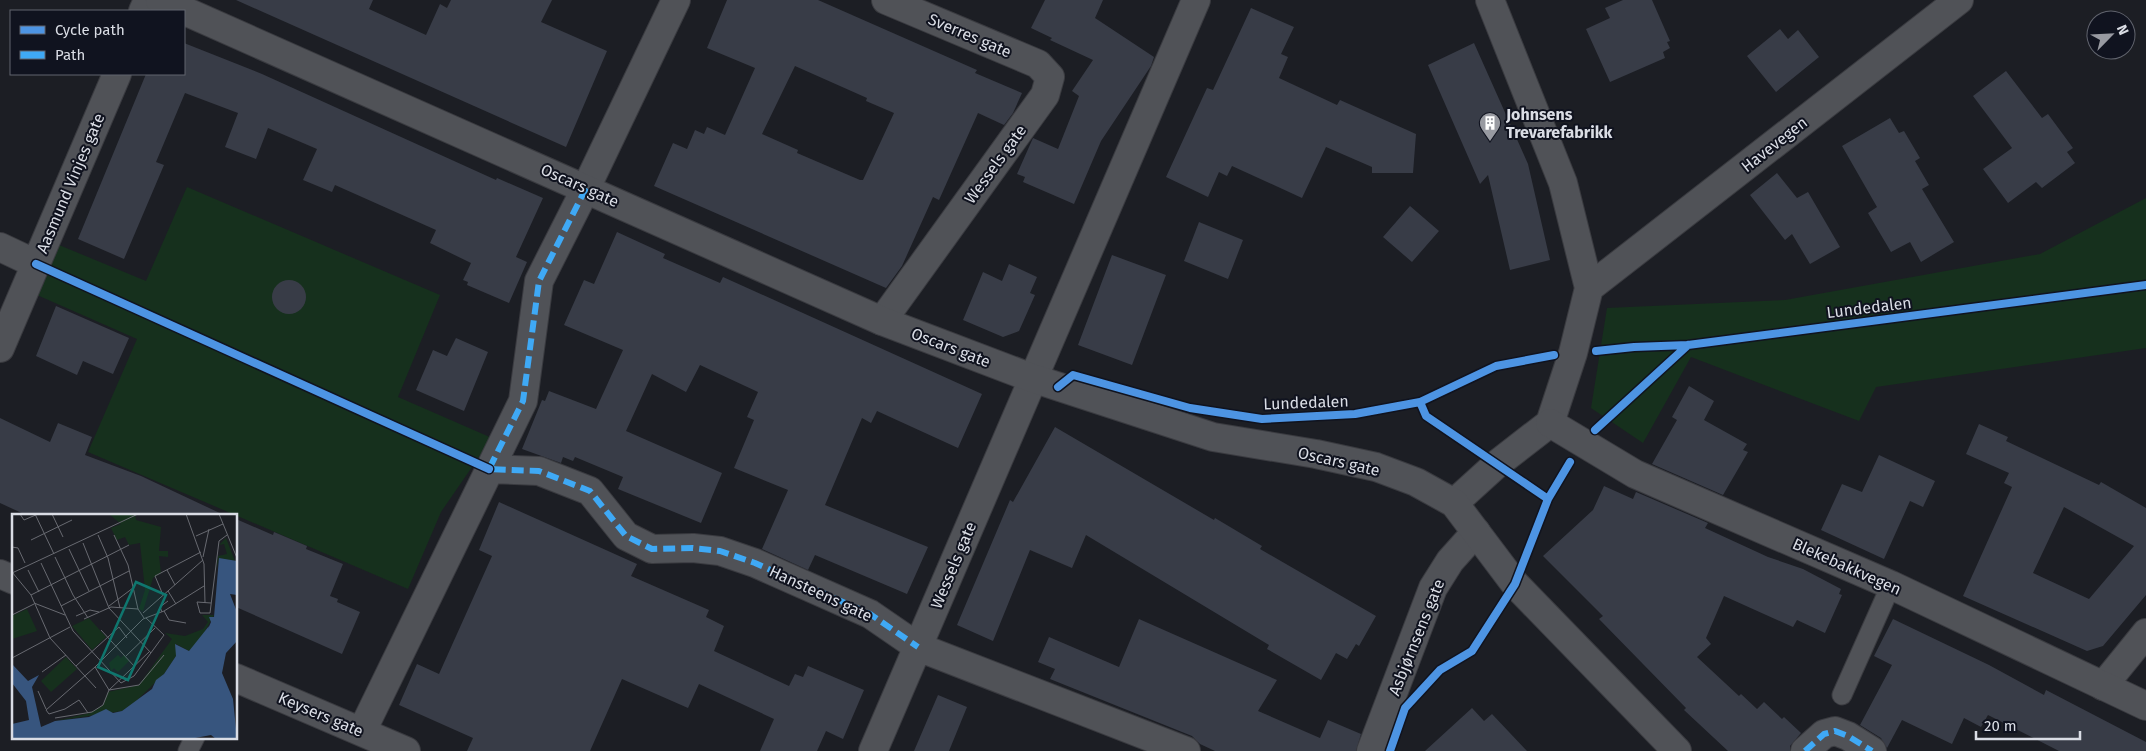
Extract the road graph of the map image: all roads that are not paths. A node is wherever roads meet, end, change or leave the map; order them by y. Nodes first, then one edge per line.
1 (160, 0) edge
2 (676, 0) edge
3 (886, 0) edge
4 (1196, 0) edge
5 (1490, 0) edge
6 (1959, 0) edge
7 (183, 10) edge
8 (185, 11) edge
9 (117, 75) edge
10 (1050, 77) joint
11 (586, 188) junction
12 (0, 247) edge
13 (36, 264) junction
14 (1589, 288) junction
15 (882, 321) junction
16 (0, 348) edge
17 (1032, 378) junction
18 (1550, 423) junction
19 (489, 469) junction
20 (1454, 503) junction
21 (1476, 532) junction
22 (0, 574) edge
23 (12, 579) edge
24 (1890, 585) junction
25 (2146, 633) edge
26 (918, 647) junction
27 (238, 679) edge
28 (2103, 686) junction
29 (1842, 695) dead end
30 (2146, 706) edge
31 (362, 731) junction
32 (194, 738) edge
33 (188, 751) edge
34 (406, 751) edge
35 (873, 751) edge
36 (1186, 751) edge
37 (1371, 751) edge
38 (1678, 751) edge
39 (1805, 751) edge
40 (1872, 751) edge

1 - 7 street, Oscars gate
2 - 11 street
3 - 10 street, Sverres gate
4 - 17 street, Wessels gate
5 - 14 street
6 - 14 street, Havevegen
8 - 11 street, Oscars gate
9 - 13 street, Aasmund Vinjes gate
10 - 15 street, Wessels gate
11 - 15 street, Oscars gate
11 - 19 street
12 - 13 street
13 - 16 street, Aasmund Vinjes gate
14 - 18 street
15 - 17 street, Oscars gate
17 - 20 street, Oscars gate
17 - 26 street, Wessels gate
18 - 20 street
18 - 24 street, Blekebakkvegen
19 - 26 street, Hansteens gate
19 - 31 street
20 - 21 street, Oscars gate
21 - 37 street, Asbjørnsens gate
21 - 38 street, Oscars gate
22 - 23 street
24 - 28 street, Blekebakkvegen
24 - 29 lane
25 - 28 street
26 - 35 street, Wessels gate
26 - 36 street, Hansteens gate
27 - 31 street, Keysers gate
28 - 30 street, Blekebakkvegen
31 - 34 street, Keysers gate
32 - 33 lane
39 - 40 street

